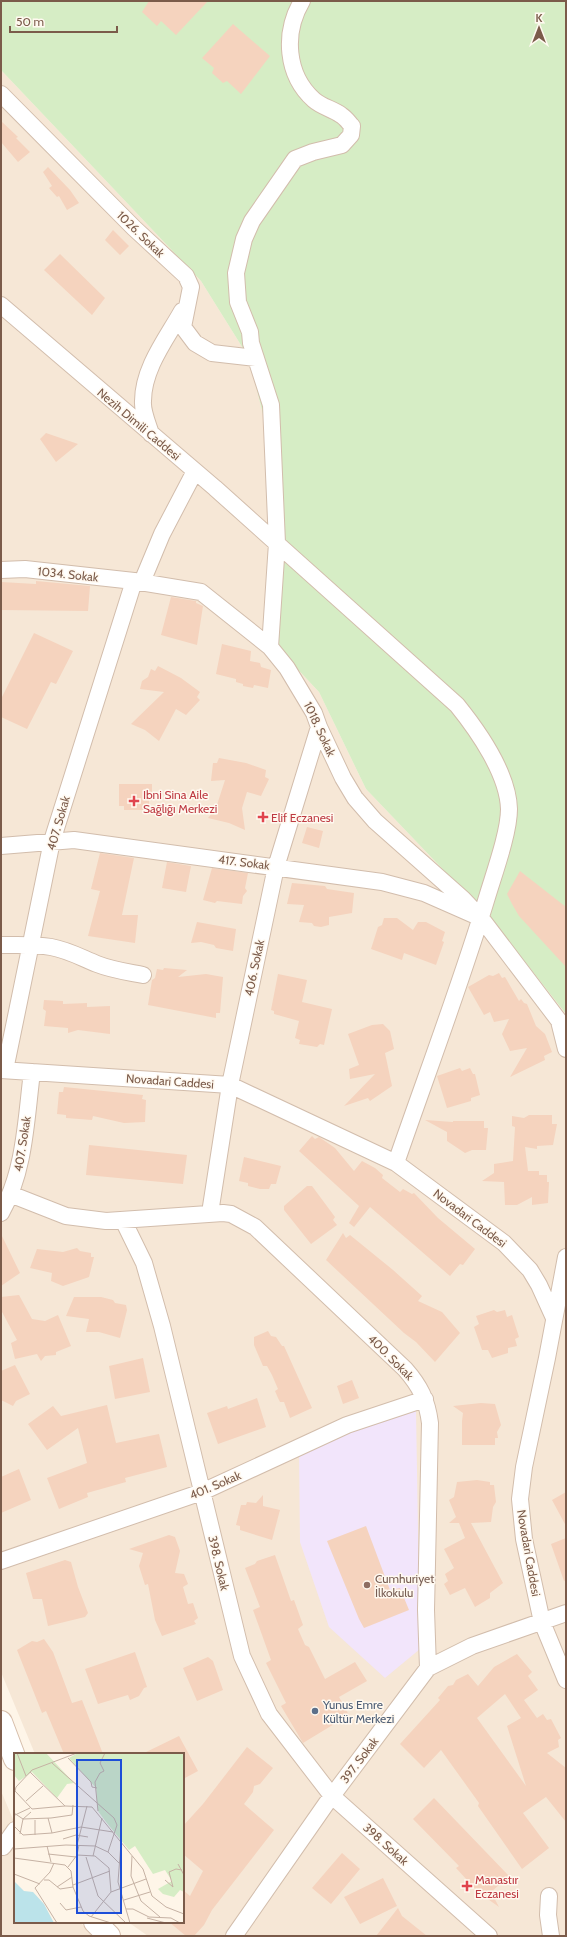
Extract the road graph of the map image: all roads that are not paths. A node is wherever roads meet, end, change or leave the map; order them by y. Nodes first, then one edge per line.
1 (302, 1) edge
2 (1, 94) edge
3 (186, 304) junction
4 (1, 305) edge
5 (256, 358) junction
6 (151, 434) junction
7 (195, 471) junction
8 (277, 544) junction
9 (1, 570) edge
10 (138, 581) junction
11 (270, 647) junction
12 (319, 727) junction
13 (52, 841) junction
14 (1, 846) edge
15 (276, 867) junction
16 (481, 918) junction
17 (29, 944) junction
18 (1, 945) edge
19 (143, 975) dead end
20 (562, 1026) edge
21 (566, 1049) edge
22 (3, 1070) edge
23 (32, 1072) junction
24 (230, 1085) junction
25 (396, 1163) junction
26 (10, 1194) junction
27 (210, 1212) junction
28 (1, 1213) edge
29 (123, 1220) junction
30 (566, 1257) edge
31 (554, 1318) junction
32 (425, 1399) junction
33 (202, 1492) junction
34 (1, 1561) edge
35 (566, 1613) edge
36 (542, 1622) junction
37 (428, 1668) junction
38 (566, 1680) edge
39 (1, 1722) edge
40 (14, 1756) edge
41 (332, 1796) junction
42 (14, 1832) edge
43 (6, 1848) edge
44 (549, 1896) dead end
45 (96, 1923) edge
46 (487, 1935) edge
47 (109, 1936) edge
48 (234, 1936) edge
49 (551, 1936) edge

1 - 5 street
2 - 3 street, 1026. Sokak
3 - 5 street, 1026. Sokak
3 - 6 street
4 - 6 street, Nezih Dimili Caddesi
5 - 8 street
6 - 7 street, Nezih Dimili Caddesi
7 - 8 street, Nezih Dimili Caddesi
7 - 10 street, 407. Sokak
8 - 11 street
8 - 16 street, Nezih Dimili Caddesi
9 - 10 street, 1034. Sokak
10 - 11 street, 1018. Sokak
10 - 13 street, 407. Sokak
11 - 12 street, 1018. Sokak
12 - 15 street, 406. Sokak
12 - 16 street, 1018. Sokak
13 - 14 street, 417. Sokak
13 - 15 street, 417. Sokak
13 - 17 street, 407. Sokak
15 - 16 street, 417. Sokak
15 - 24 street, 406. Sokak
16 - 20 street, 1018. Sokak
16 - 25 street, Nezih Dimili Caddesi
17 - 18 street
17 - 19 street
17 - 22 street, 407. Sokak
20 - 21 street
22 - 23 street, Novadari Caddesi
23 - 24 street, Novadari Caddesi
23 - 26 street, 407. Sokak
24 - 25 street, Novadari Caddesi
24 - 27 street, 406. Sokak
25 - 31 street, Novadari Caddesi
26 - 28 street, 407. Sokak
26 - 29 street
27 - 29 street, 400. Sokak
27 - 32 street, 400. Sokak
29 - 33 street, 398. Sokak
30 - 31 street
31 - 36 street, Novadari Caddesi
32 - 33 street, 401. Sokak
32 - 37 street, 400. Sokak
33 - 34 street, 401. Sokak
33 - 41 street, 398. Sokak
35 - 36 street, 397. Sokak
36 - 37 street, 397. Sokak
36 - 38 street, Novadari Caddesi
37 - 41 street, 397. Sokak
39 - 40 main road
41 - 46 street, 398. Sokak
41 - 48 street, 397. Sokak
42 - 43 street
44 - 49 street
45 - 47 main road

